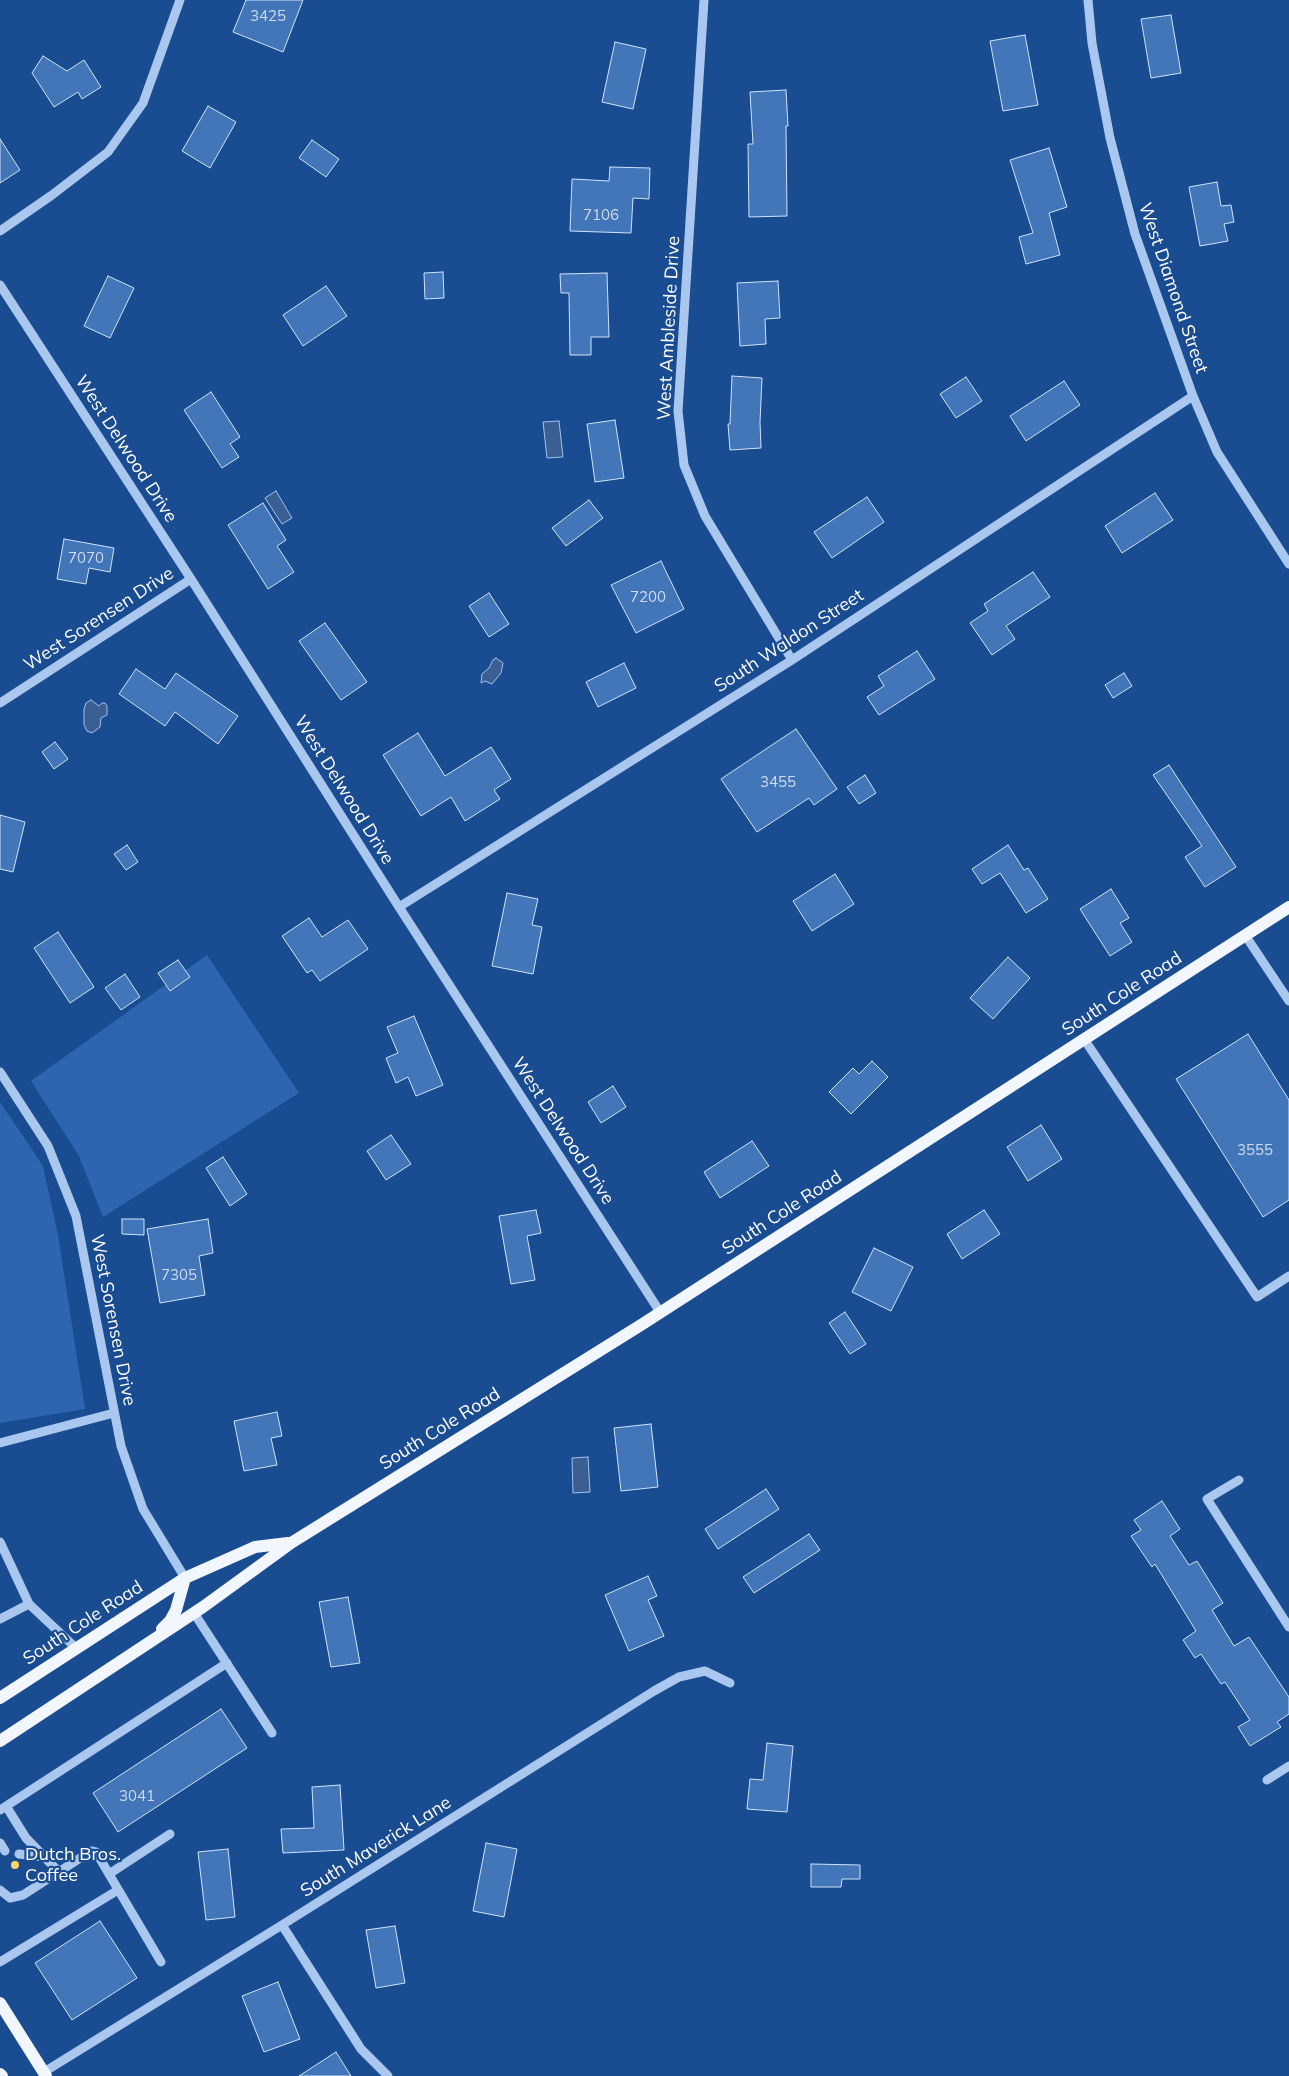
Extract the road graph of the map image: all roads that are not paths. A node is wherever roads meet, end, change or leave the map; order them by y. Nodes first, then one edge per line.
1 (180, 0) edge
2 (704, 0) edge
3 (1088, 0) edge
4 (0, 230) edge
5 (0, 285) edge
6 (1193, 396) junction
7 (1289, 564) edge
8 (191, 578) junction
9 (792, 660) junction
10 (0, 703) edge
11 (399, 907) junction
12 (1289, 907) edge
13 (1245, 935) junction
14 (1289, 1001) edge
15 (1084, 1039) junction
16 (0, 1072) edge
17 (1289, 1276) edge
18 (660, 1312) junction
19 (114, 1413) junction
20 (0, 1443) edge
21 (1239, 1480) dead end
22 (0, 1542) edge
23 (290, 1543) junction
24 (185, 1578) junction
25 (29, 1604) junction
26 (194, 1613) junction
27 (0, 1619) edge
28 (1289, 1627) edge
29 (148, 1642) junction
30 (76, 1648) junction
31 (227, 1663) junction
32 (730, 1683) dead end
33 (0, 1698) edge
34 (272, 1733) dead end
35 (0, 1741) edge
36 (1289, 1766) edge
37 (1267, 1780) dead end
38 (3, 1808) edge
39 (170, 1834) dead end
40 (18, 1854) dead end
41 (44, 1857) junction
42 (59, 1872) junction
43 (109, 1874) junction
44 (0, 1890) edge
45 (118, 1890) junction
46 (282, 1925) junction
47 (0, 1962) edge
48 (161, 1962) dead end
49 (0, 2003) edge
50 (45, 2074) edge
51 (388, 2076) edge

1 - 4 street
2 - 9 street, West Ambleside Drive
3 - 6 street, West Diamond Street
5 - 8 street, West Delwood Drive
6 - 7 street, West Diamond Street
6 - 9 street, South Waldon Street
8 - 10 street, West Sorensen Drive
8 - 11 street, West Delwood Drive
9 - 11 street, South Waldon Street
11 - 18 street, West Delwood Drive
12 - 13 main road, South Cole Road
13 - 14 street
13 - 15 main road, South Cole Road
15 - 17 street
15 - 18 main road, South Cole Road
16 - 19 street, West Sorensen Drive
18 - 23 main road, South Cole Road
19 - 20 street
19 - 24 street, West Sorensen Drive
21 - 28 street
22 - 25 street
23 - 24 main road, South Cole Road
23 - 26 main road, South Cole Road
24 - 29 main road, South Cole Road
24 - 30 main road, South Cole Road
25 - 27 street
25 - 30 street
26 - 29 main road, South Cole Road
26 - 31 street
29 - 35 main road, South Cole Road
30 - 33 main road, South Cole Road
31 - 34 street
31 - 38 street
32 - 46 street, South Maverick Lane
36 - 37 street
38 - 41 street
39 - 43 street
40 - 41 street
41 - 42 street
42 - 43 street
42 - 44 street
43 - 45 street
45 - 47 street
45 - 48 street
46 - 50 street, South Maverick Lane
46 - 51 street
49 - 50 main road

